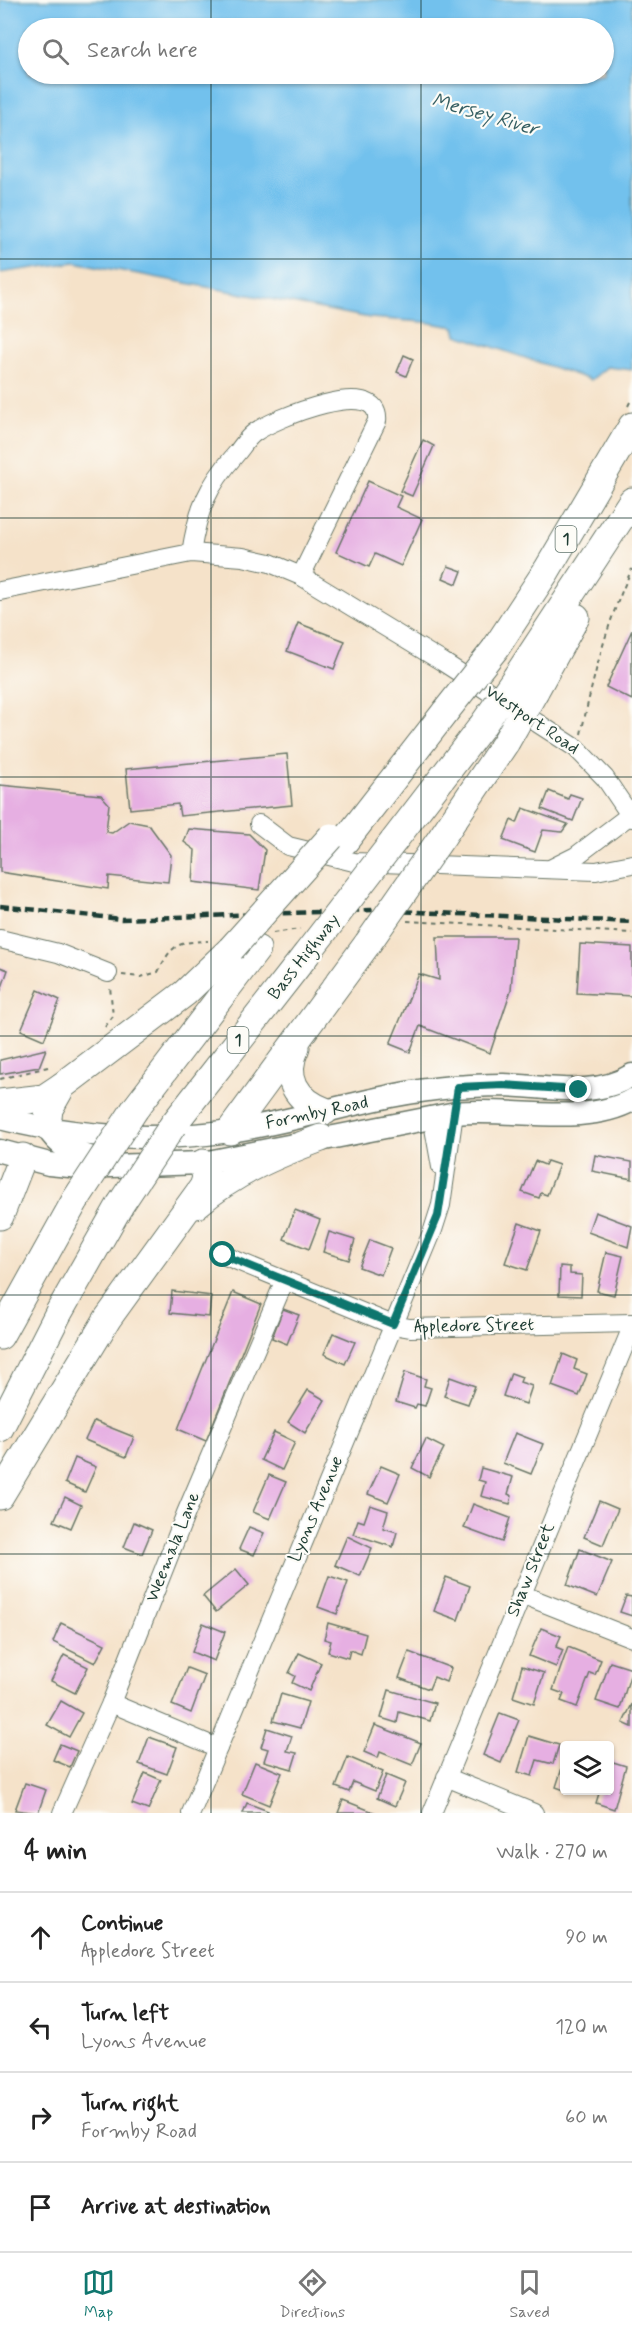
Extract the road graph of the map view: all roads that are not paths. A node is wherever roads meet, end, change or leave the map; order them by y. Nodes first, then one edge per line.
1 (632, 426) edge
2 (632, 501) edge
3 (632, 520) edge
4 (191, 553) junction
5 (301, 576) junction
6 (0, 591) edge
7 (526, 683) junction
8 (631, 816) edge
9 (259, 824) dead end
10 (632, 864) edge
11 (548, 869) junction
12 (0, 939) edge
13 (244, 949) junction
14 (108, 973) road end
15 (301, 1038) junction
16 (624, 1079) edge
17 (62, 1086) junction
18 (458, 1087) junction
19 (429, 1090) junction
20 (0, 1103) edge
21 (630, 1105) edge
22 (325, 1112) junction
23 (443, 1115) junction
24 (0, 1118) edge
25 (230, 1131) junction
26 (50, 1132) junction
27 (143, 1138) junction
28 (321, 1138) junction
29 (11, 1154) edge
30 (203, 1163) junction
31 (127, 1167) junction
32 (0, 1178) edge
33 (0, 1216) edge
34 (174, 1229) junction
35 (223, 1255) dead end
36 (284, 1282) junction
37 (393, 1324) junction
38 (632, 1325) edge
39 (0, 1336) edge
40 (0, 1428) edge
41 (0, 1496) edge
42 (521, 1594) junction
43 (632, 1638) edge
44 (111, 1702) junction
45 (218, 1748) junction
46 (446, 1777) junction
47 (62, 1813) edge
48 (191, 1813) edge
49 (432, 1813) edge
50 (534, 1813) edge

1 - 13 highway, 1, bridge
2 - 7 highway, Bass Highway / 1
3 - 7 highway
4 - 5 street, Westport Road
4 - 5 street
4 - 6 street, Westport Road
5 - 8 street, Westport Road
7 - 15 highway, bridge
7 - 40 highway, Bass Highway / 1, bridge
8 - 11 street
9 - 11 street
10 - 11 street
12 - 14 street
13 - 17 highway
13 - 39 highway, 1, bridge
15 - 22 highway
15 - 25 highway
16 - 18 main road, Formby Road
16 - 21 main road
17 - 20 highway
17 - 26 highway
18 - 19 main road, Formby Road
18 - 23 main road
19 - 22 main road, Formby Road
19 - 23 main road
21 - 23 main road, Formby Road
22 - 25 main road, Formby Road
23 - 28 main road, Formby Road
23 - 37 street, Lyons Avenue
24 - 26 main road, Formby Road
25 - 27 main road, Formby Road
25 - 30 main road
26 - 27 main road, Formby Road
26 - 29 main road
26 - 31 main road
27 - 30 main road
28 - 30 main road, Formby Road
28 - 34 highway
29 - 31 main road, Formby Road
29 - 33 highway
30 - 31 main road, Formby Road
30 - 34 highway
32 - 33 highway
34 - 41 highway
35 - 36 street, Appledore Street
36 - 37 street, Appledore Street
36 - 44 street, Weemala Lane
37 - 38 street, Appledore Street
37 - 45 street, Lyons Avenue
38 - 42 street, Shaw Street
42 - 43 street
42 - 46 street, Shaw Street
44 - 45 street
44 - 47 street, Weemala Lane
45 - 48 street, Lyons Avenue
46 - 49 street, Shaw Street
46 - 50 street

